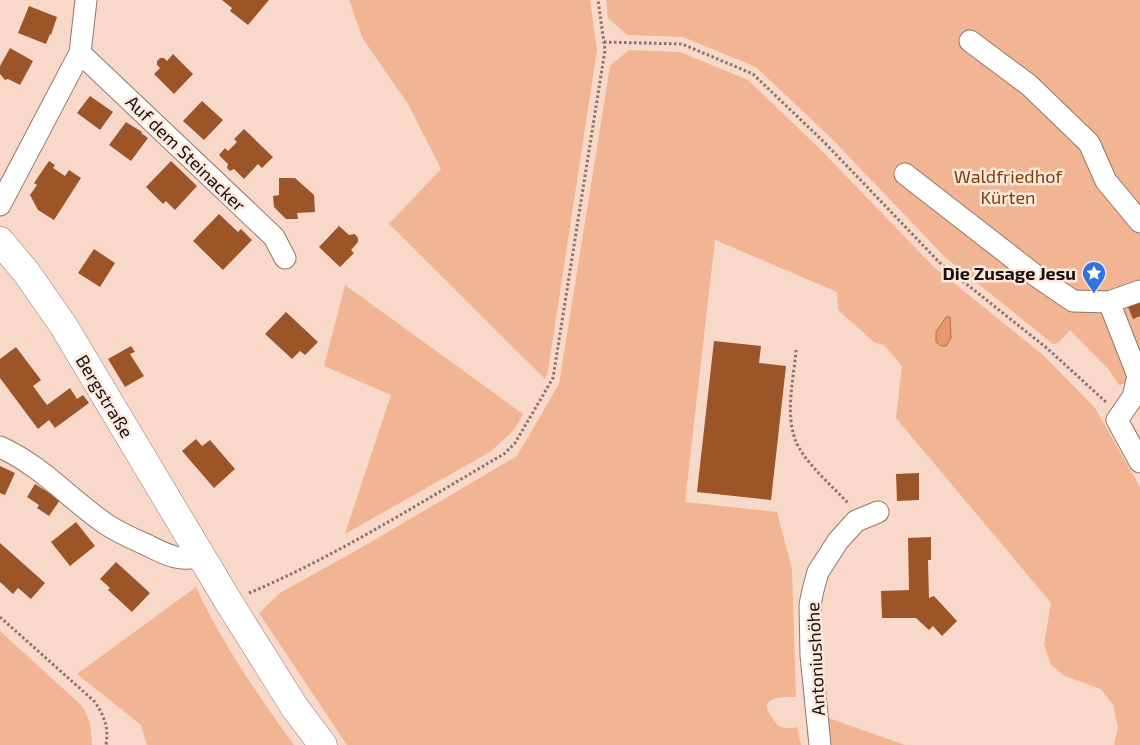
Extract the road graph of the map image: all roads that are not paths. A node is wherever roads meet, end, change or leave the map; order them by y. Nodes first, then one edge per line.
1 (86, 0) edge
2 (970, 41) dead end
3 (80, 53) junction
4 (905, 174) dead end
5 (0, 205) edge
6 (1140, 222) edge
7 (0, 242) edge
8 (285, 258) dead end
9 (1140, 291) edge
10 (1109, 302) junction
11 (1134, 439) edge
12 (0, 447) edge
13 (1140, 462) edge
14 (870, 515) road end
15 (202, 556) junction
16 (323, 745) edge
17 (820, 745) edge

1 - 3 street
2 - 6 street
3 - 5 street
3 - 8 street, Auf dem Steinacker
4 - 10 street
7 - 15 main road, Bergstraße
9 - 10 street
10 - 11 street
11 - 13 street
12 - 15 street
14 - 17 street, Antoniushöhe
15 - 16 main road, Bergstraße

